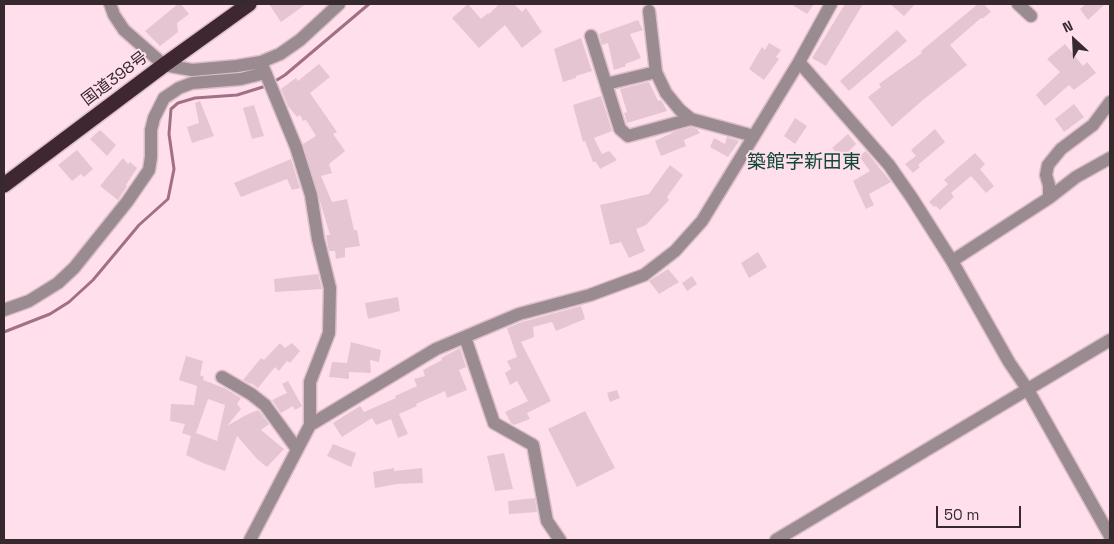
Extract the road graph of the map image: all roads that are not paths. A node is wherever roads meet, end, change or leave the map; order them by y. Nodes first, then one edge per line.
1 (110, 4) edge
2 (249, 4) edge
3 (339, 4) edge
4 (831, 4) edge
5 (1018, 4) edge
6 (649, 11) dead end
7 (1030, 16) dead end
8 (591, 36) dead end
9 (799, 62) junction
10 (164, 65) junction
11 (264, 71) junction
12 (656, 72) junction
13 (606, 84) junction
14 (1110, 102) edge
15 (691, 119) junction
16 (754, 136) junction
17 (1110, 158) edge
18 (4, 185) edge
19 (1049, 198) junction
20 (952, 261) junction
21 (4, 310) edge
22 (465, 337) junction
23 (1110, 340) edge
24 (222, 377) dead end
25 (1028, 390) junction
26 (310, 425) junction
27 (297, 449) junction
28 (1110, 536) edge
29 (250, 540) edge
30 (560, 540) edge
31 (776, 540) edge

1 - 10 street
2 - 10 highway, 国道398号
3 - 11 street
4 - 9 street
5 - 7 street
6 - 12 street
8 - 13 street
9 - 16 street
9 - 20 street
10 - 11 street
10 - 18 highway, 国道398号
11 - 21 street
11 - 26 street
12 - 13 street
12 - 15 street
13 - 15 street
14 - 19 street
15 - 16 street
16 - 22 street
17 - 19 street
19 - 20 street
20 - 25 street
22 - 26 street
22 - 30 street
23 - 25 street
24 - 27 street
25 - 28 street
25 - 31 street
26 - 27 street
27 - 29 street

